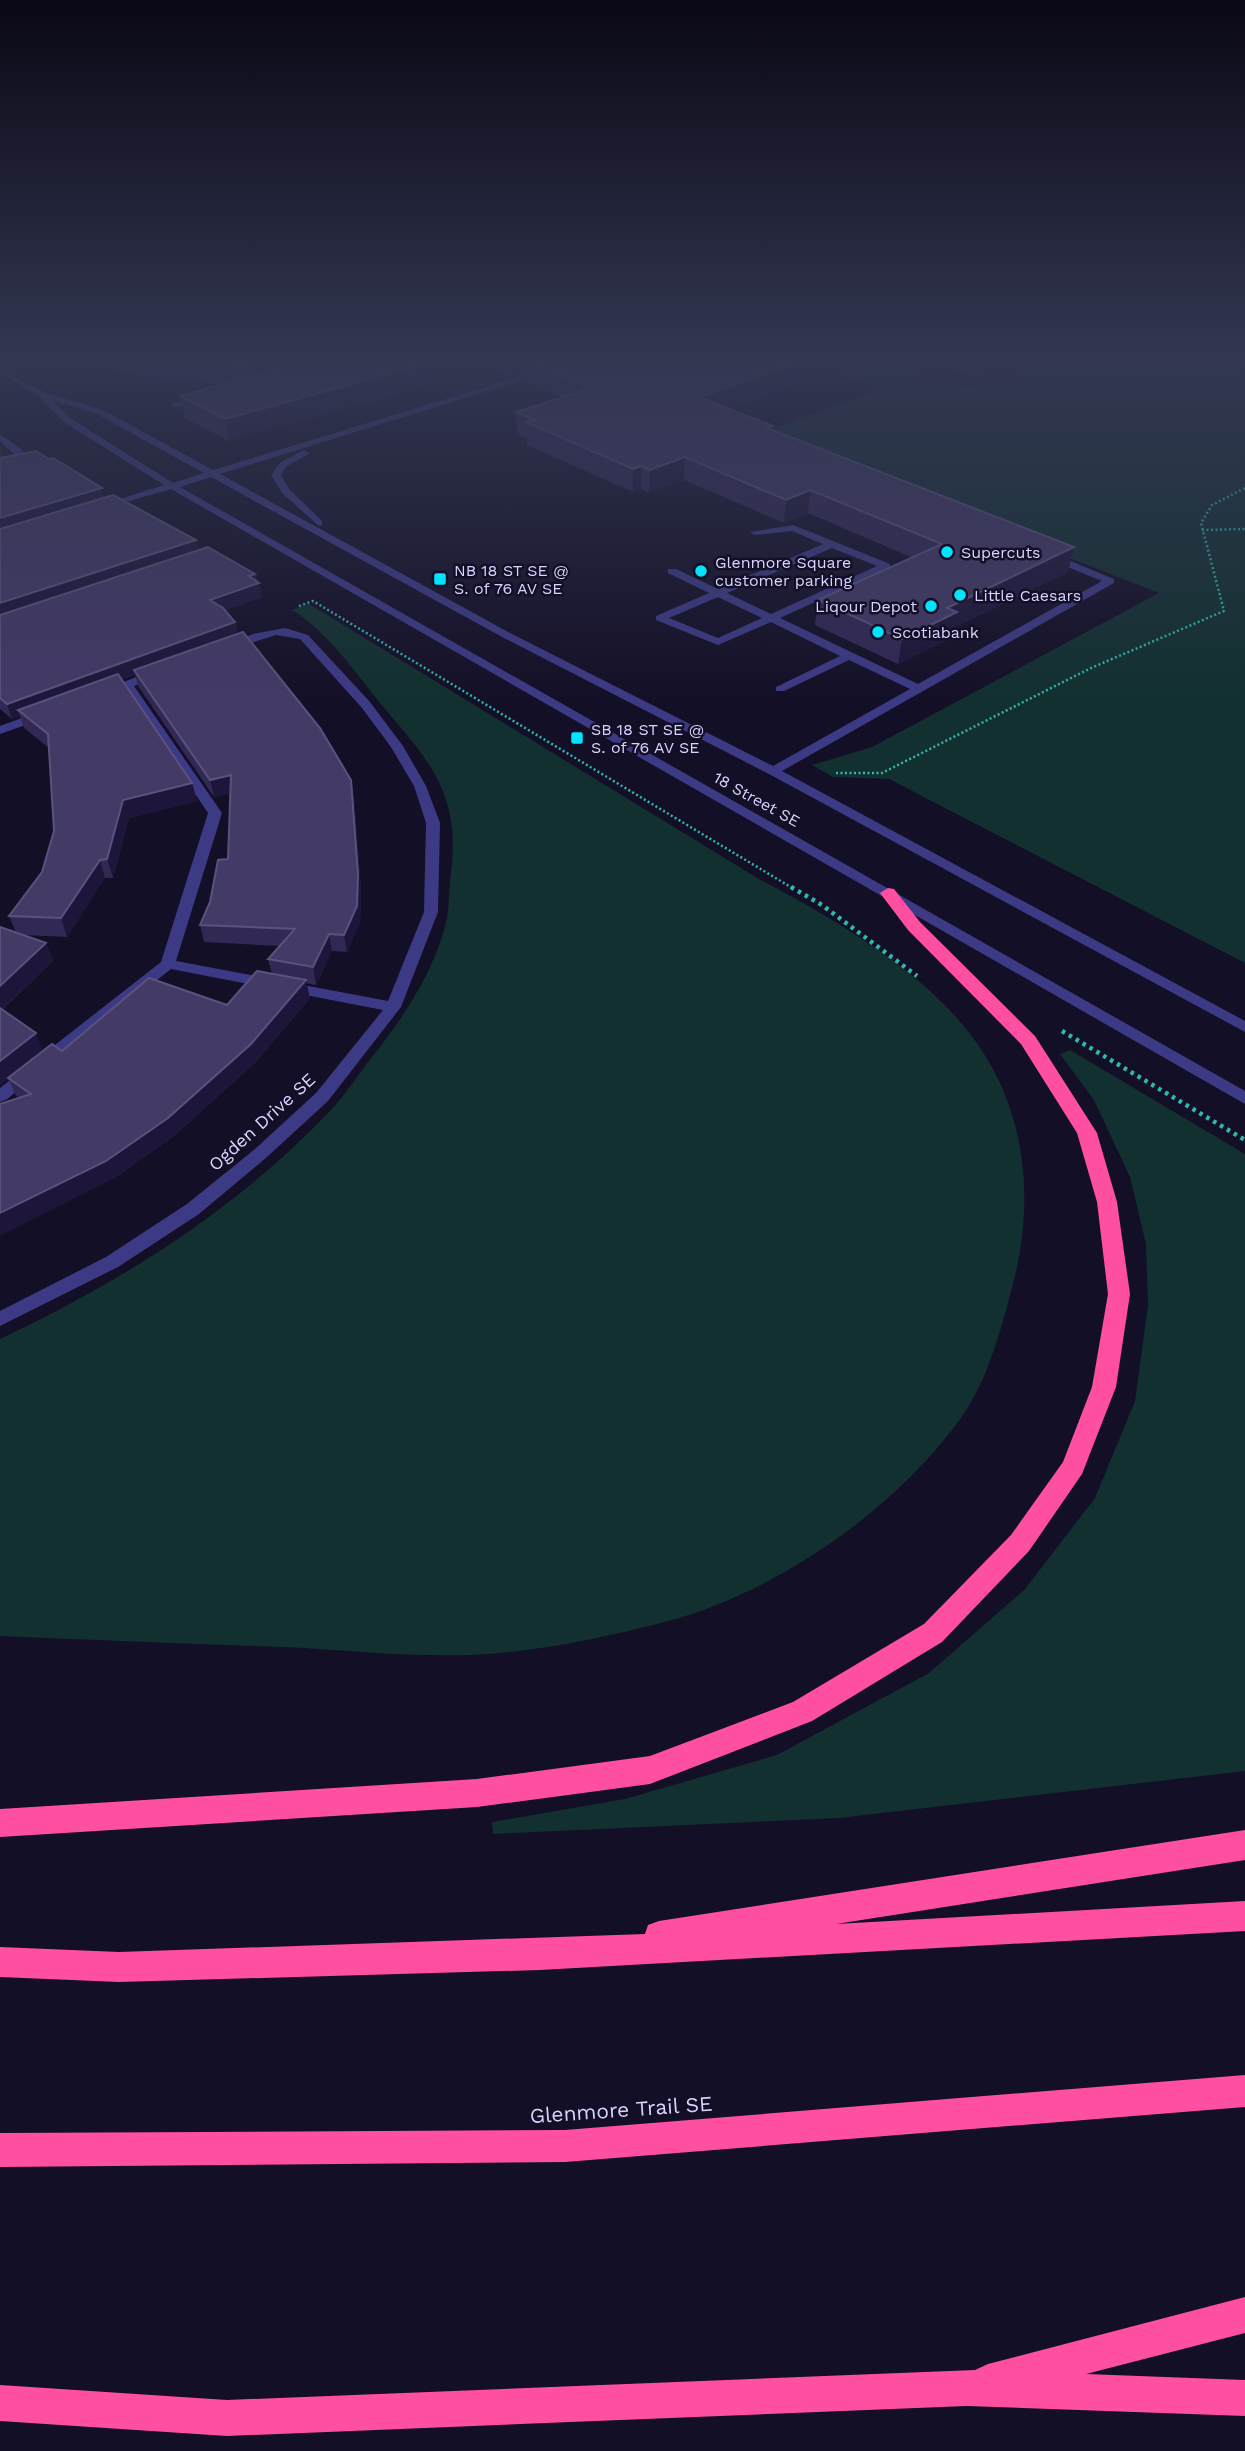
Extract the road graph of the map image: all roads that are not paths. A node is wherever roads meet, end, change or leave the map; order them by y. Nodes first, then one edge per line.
1 (154, 474) edge
2 (209, 474) edge
3 (216, 474) edge
4 (276, 474) edge
5 (172, 486) junction
6 (89, 512) edge
7 (755, 532) dead end
8 (337, 539) junction
9 (832, 544) junction
10 (1036, 551) edge
11 (672, 571) dead end
12 (717, 591) junction
13 (774, 617) junction
14 (216, 651) edge
15 (851, 655) junction
16 (178, 666) edge
17 (127, 684) junction
18 (780, 688) dead end
19 (919, 689) junction
20 (89, 698) edge
21 (64, 707) edge
22 (0, 730) edge
23 (773, 771) junction
24 (888, 893) junction
25 (168, 964) junction
26 (393, 1007) junction
27 (1245, 1027) edge
28 (0, 1096) edge
29 (1245, 1098) edge
30 (0, 1319) edge
31 (0, 1823) edge
32 (1245, 1845) edge
33 (1245, 1916) edge
34 (540, 1955) junction
35 (0, 1962) edge
36 (1245, 2091) edge
37 (0, 2150) edge
38 (1245, 2315) edge
39 (966, 2388) junction
40 (1245, 2398) edge
41 (0, 2403) edge

1 - 5 street, 18 Street SE
2 - 5 street
3 - 8 street, 18 Street SE
4 - 8 street
5 - 6 street
5 - 24 street, 18 Street SE
7 - 9 street
8 - 23 street, 18 Street SE
9 - 12 street
9 - 13 street
10 - 19 street
11 - 12 street
12 - 13 street
12 - 13 street
13 - 15 street
14 - 26 street, Ogden Drive SE
15 - 18 street
15 - 19 street
16 - 17 street
17 - 20 street
17 - 25 street
19 - 23 street
21 - 22 street
23 - 27 street, 18 Street SE
24 - 29 street, 18 Street SE
24 - 31 highway
25 - 26 street
25 - 28 street
26 - 30 street, Ogden Drive SE
32 - 34 highway
33 - 34 highway
34 - 35 highway
36 - 37 highway, Glenmore Trail SE
38 - 39 highway
39 - 40 highway
39 - 41 highway

